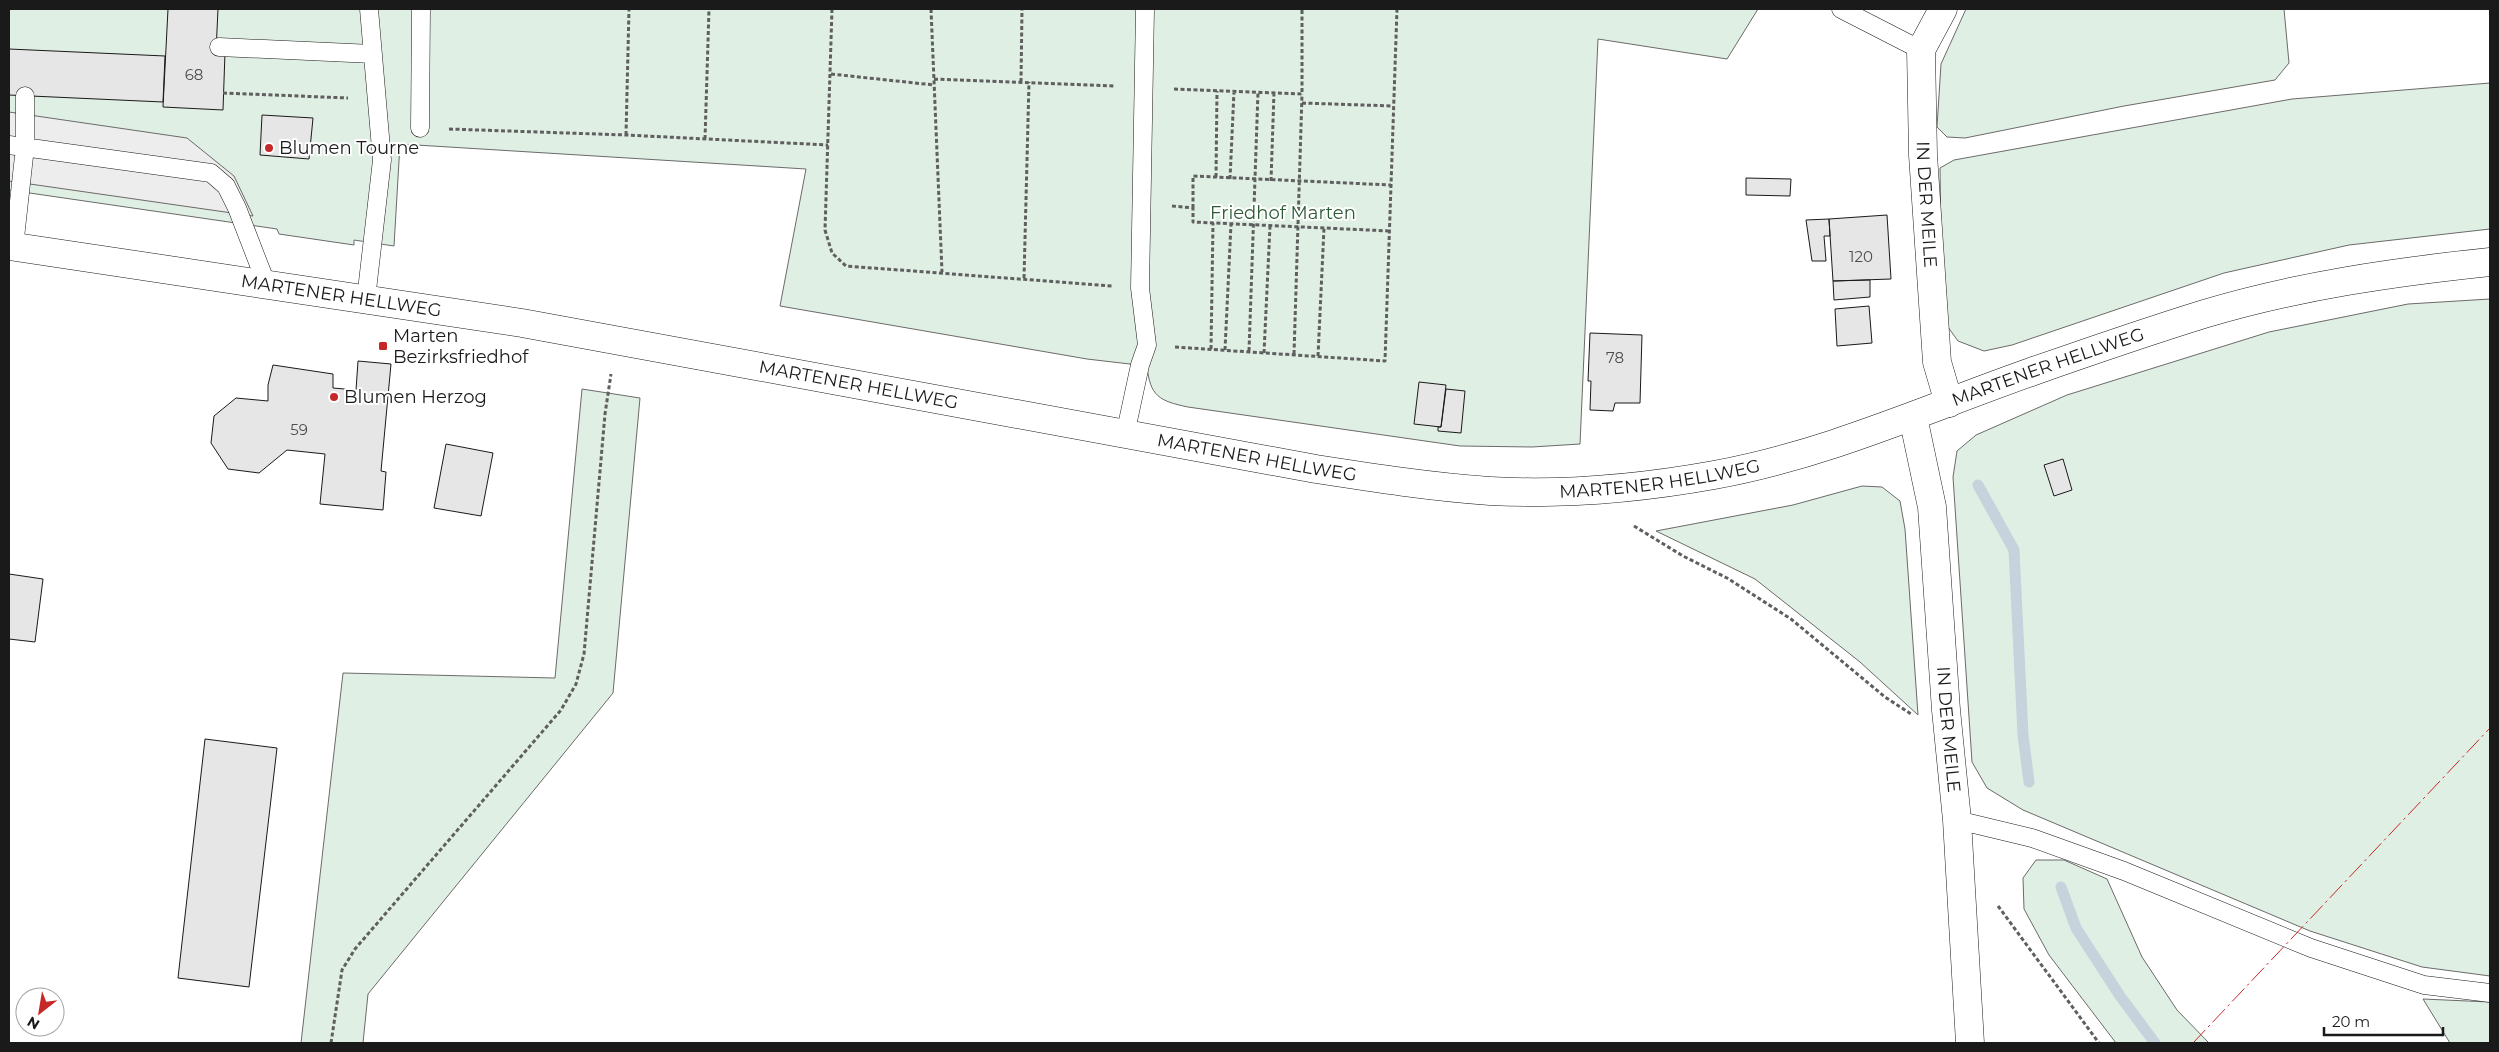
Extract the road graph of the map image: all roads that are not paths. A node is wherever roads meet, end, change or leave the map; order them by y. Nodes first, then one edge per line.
1 (369, 9) edge
2 (421, 9) edge
3 (1145, 9) edge
4 (1841, 9) edge
5 (1943, 9) edge
6 (219, 47) dead end
7 (1921, 50) junction
8 (373, 54) junction
9 (25, 96) dead end
10 (420, 128) road end
11 (17, 146) edge
12 (11, 246) edge
13 (2490, 262) edge
14 (266, 283) junction
15 (366, 299) junction
16 (1949, 403) junction
17 (1913, 417) junction
18 (1125, 435) junction
19 (1956, 820) junction
20 (2490, 993) edge
21 (1970, 1043) edge

1 - 8 lane
2 - 10 lane
3 - 18 lane
4 - 7 lane
5 - 7 street, IN DER MEILE
6 - 8 lane
7 - 16 street, IN DER MEILE
8 - 15 lane
9 - 11 lane
11 - 12 lane
11 - 14 lane
12 - 14 street, MARTENER HELLWEG
13 - 16 street, MARTENER HELLWEG
14 - 15 street, MARTENER HELLWEG
15 - 18 street, MARTENER HELLWEG
16 - 17 street, MARTENER HELLWEG
17 - 18 street, MARTENER HELLWEG
17 - 19 street, IN DER MEILE
19 - 20 lane
19 - 21 street, IN DER MEILE

